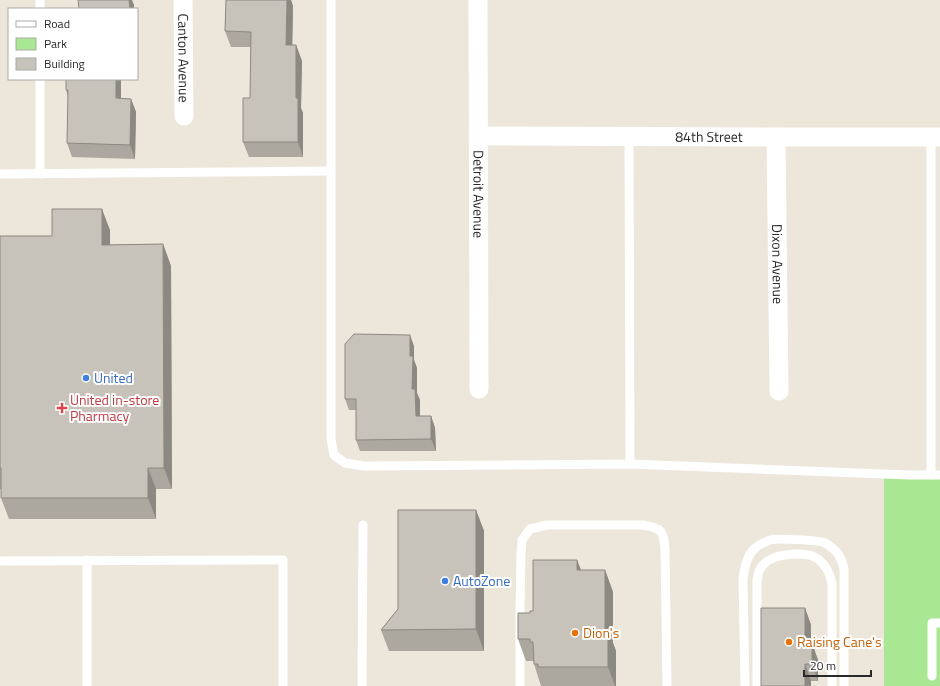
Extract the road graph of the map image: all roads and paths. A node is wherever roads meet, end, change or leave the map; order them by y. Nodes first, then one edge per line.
1 (183, 0) edge
2 (331, 0) edge
3 (478, 0) edge
4 (40, 80) edge
5 (184, 116) dead end
6 (478, 136) junction
7 (629, 137) junction
8 (936, 137) edge
9 (776, 138) junction
10 (331, 171) junction
11 (0, 174) edge
12 (40, 174) junction
13 (479, 389) dead end
14 (779, 391) dead end
15 (630, 464) junction
16 (936, 475) edge
17 (363, 525) dead end
18 (87, 560) junction
19 (0, 561) edge
20 (940, 623) edge
21 (932, 676) dead end
22 (87, 686) edge
23 (283, 686) edge
24 (362, 686) edge
25 (520, 686) edge
26 (667, 686) edge
27 (745, 686) edge
28 (757, 686) edge
29 (832, 686) edge
30 (844, 686) edge

1 - 5 street, Canton Avenue
2 - 10 lane
3 - 6 street, Detroit Avenue
4 - 12 lane
6 - 7 street, 84th Street
6 - 13 street, Detroit Avenue
7 - 9 street, 84th Street
7 - 15 lane
8 - 9 street, 84th Street
8 - 16 lane
9 - 14 street, Dixon Avenue
10 - 12 lane
10 - 15 lane
11 - 12 lane
15 - 16 lane
17 - 24 lane
18 - 19 lane
18 - 22 lane
18 - 23 lane
20 - 21 lane
25 - 26 lane
27 - 30 lane
28 - 29 lane

